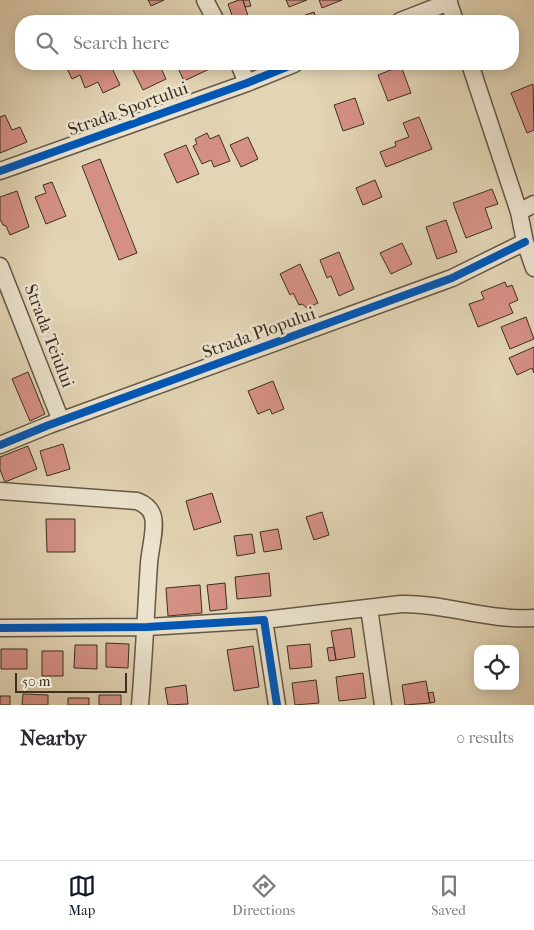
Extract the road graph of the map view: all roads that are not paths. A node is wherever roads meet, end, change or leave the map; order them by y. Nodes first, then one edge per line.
1 (204, 0) edge
2 (448, 1) edge
3 (213, 15) edge
4 (414, 15) edge
5 (453, 15) edge
6 (242, 70) edge
7 (279, 70) edge
8 (472, 70) edge
9 (247, 83) junction
10 (0, 171) edge
11 (527, 208) edge
12 (525, 242) junction
13 (0, 266) edge
14 (534, 268) edge
15 (61, 421) junction
16 (0, 445) edge
17 (0, 491) edge
18 (369, 608) junction
19 (534, 618) edge
20 (264, 620) junction
21 (147, 627) junction
22 (0, 628) edge
23 (140, 705) edge
24 (277, 705) edge
25 (383, 705) edge

1 - 3 street
2 - 4 street
2 - 5 street
6 - 9 street
7 - 9 street, Strada Sportului
8 - 11 street
9 - 10 street, Strada Sportului
11 - 12 street
12 - 14 street
12 - 15 street, Strada Plopului
13 - 15 street, Strada Teiului
15 - 16 street, Strada Plopului
17 - 21 street
18 - 19 street
18 - 20 street
18 - 25 street
20 - 21 street
20 - 24 street
21 - 22 street
21 - 23 street

